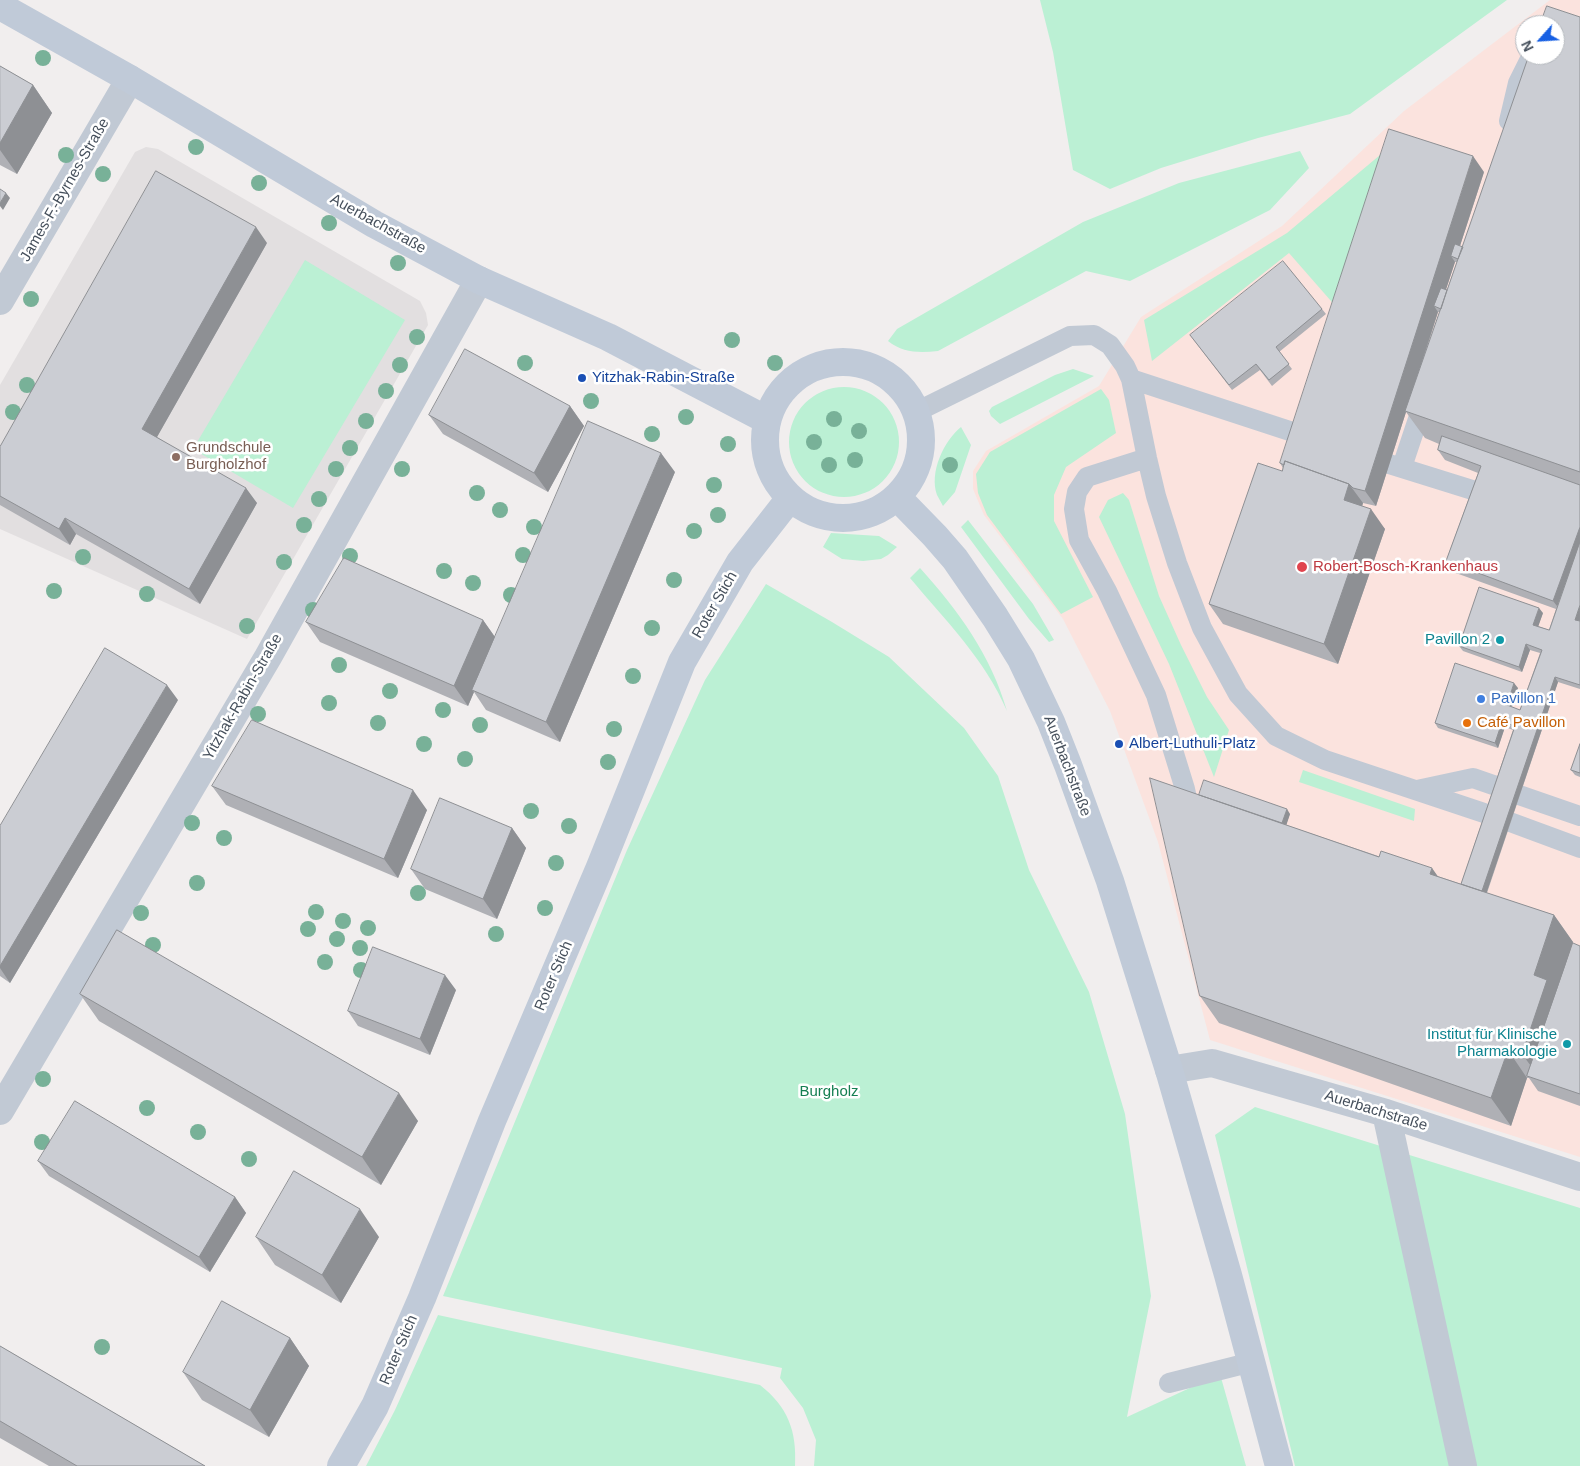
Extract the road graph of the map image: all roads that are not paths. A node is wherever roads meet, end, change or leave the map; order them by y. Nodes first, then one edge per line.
1 (0, 6) edge
2 (1527, 65) edge
3 (130, 79) junction
4 (1505, 140) edge
5 (479, 280) junction
6 (0, 301) edge
7 (1131, 379) junction
8 (1431, 382) edge
9 (916, 412) junction
10 (767, 420) junction
11 (1305, 436) edge
12 (1146, 458) junction
13 (1482, 493) edge
14 (897, 497) junction
15 (790, 498) junction
16 (1499, 788) edge
17 (1415, 790) junction
18 (1519, 794) edge
19 (1190, 812) edge
20 (1490, 815) edge
21 (1580, 816) edge
22 (1510, 822) edge
23 (1580, 848) edge
24 (1169, 1070) junction
25 (0, 1111) edge
26 (1386, 1113) junction
27 (1580, 1177) edge
28 (1252, 1362) junction
29 (1169, 1382) dead end
30 (341, 1466) edge
31 (1279, 1466) edge
32 (1464, 1466) edge

1 - 3 main road, Auerbachstraße
2 - 4 lane
3 - 5 main road, Auerbachstraße
3 - 6 street, James-F.-Byrnes-Straße
5 - 10 main road, Auerbachstraße
5 - 25 street, Yitzhak-Rabin-Straße
7 - 9 lane
7 - 11 lane
7 - 12 lane
8 - 13 lane
9 - 10 main road
9 - 14 main road
10 - 15 main road
12 - 17 lane
12 - 19 lane
14 - 15 main road
14 - 24 main road, Auerbachstraße
15 - 30 main road, Roter Stich
16 - 17 lane
17 - 20 lane
18 - 21 lane
22 - 23 lane
24 - 26 street, Auerbachstraße
24 - 28 main road, Auerbachstraße
26 - 27 street, Auerbachstraße
26 - 32 street
28 - 29 lane
28 - 31 main road, Auerbachstraße

